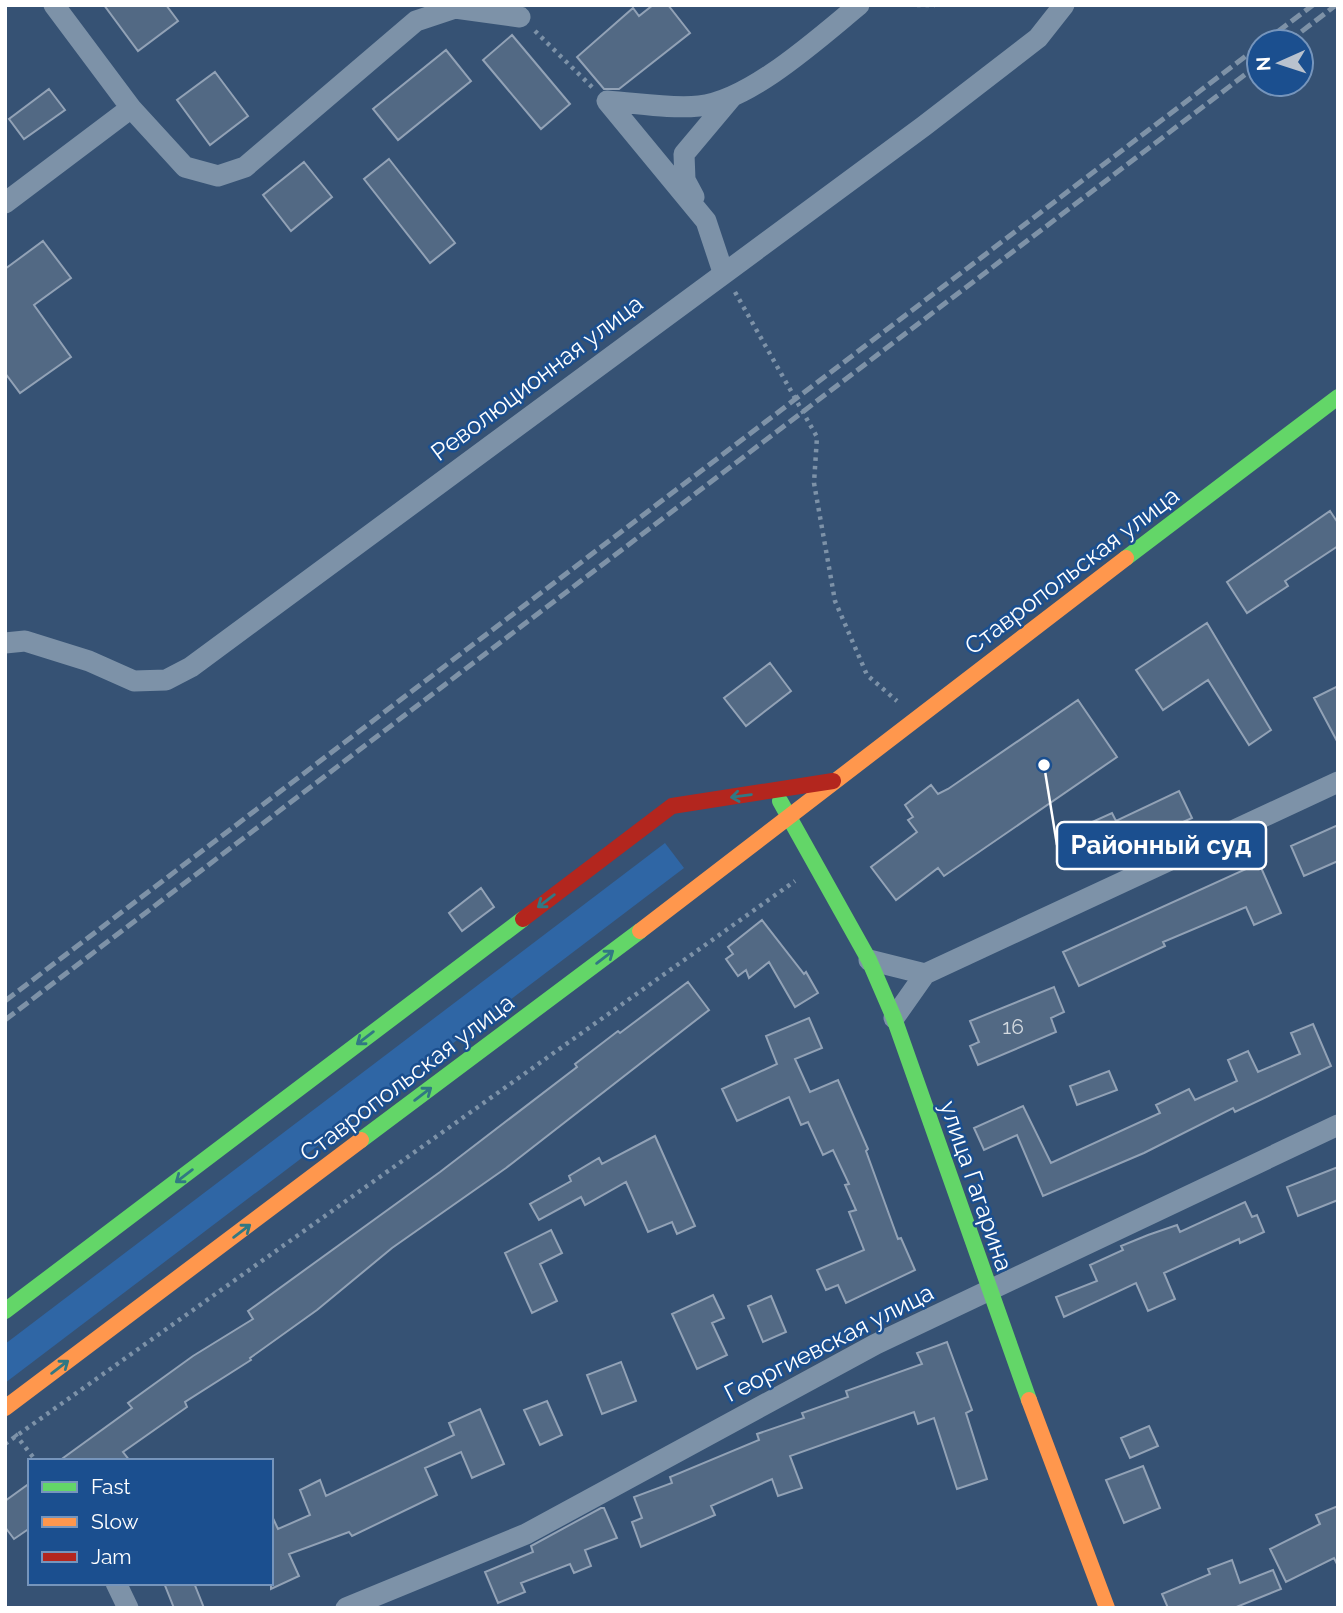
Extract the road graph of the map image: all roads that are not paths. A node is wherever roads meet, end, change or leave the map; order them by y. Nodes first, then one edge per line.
1 (54, 5) edge
2 (859, 5) edge
3 (1064, 5) edge
4 (454, 7) edge
5 (520, 17) road end
6 (736, 93) junction
7 (131, 108) junction
8 (5, 203) edge
9 (706, 221) junction
10 (723, 272) junction
11 (1338, 397) edge
12 (5, 643) edge
13 (833, 781) junction
14 (1338, 782) edge
15 (775, 791) junction
16 (791, 818) junction
17 (869, 960) junction
18 (925, 974) junction
19 (894, 1018) junction
20 (1338, 1125) edge
21 (989, 1292) junction
22 (5, 1311) edge
23 (5, 1408) edge
24 (117, 1585) edge
25 (128, 1608) edge
26 (346, 1608) edge
27 (1107, 1608) edge

1 - 7 street
2 - 6 street
3 - 10 street, Революционная улица
4 - 5 street
4 - 7 street
6 - 9 street
6 - 9 street
7 - 8 street
9 - 10 street
10 - 12 street, Революционная улица
11 - 13 main road, Ставропольская улица
13 - 15 main road, Ставропольская улица
13 - 16 main road, Ставропольская улица
14 - 18 street
15 - 16 main road, улица Гагарина
15 -> 22 main road, Ставропольская улица
16 - 17 main road, улица Гагарина
23 -> 16 main road, Ставропольская улица
17 - 18 street
17 - 19 main road, улица Гагарина
18 - 19 street
19 - 21 main road, улица Гагарина
20 - 21 street, Георгиевская улица
21 - 26 street, Георгиевская улица
21 - 27 main road, улица Гагарина
24 - 25 street

